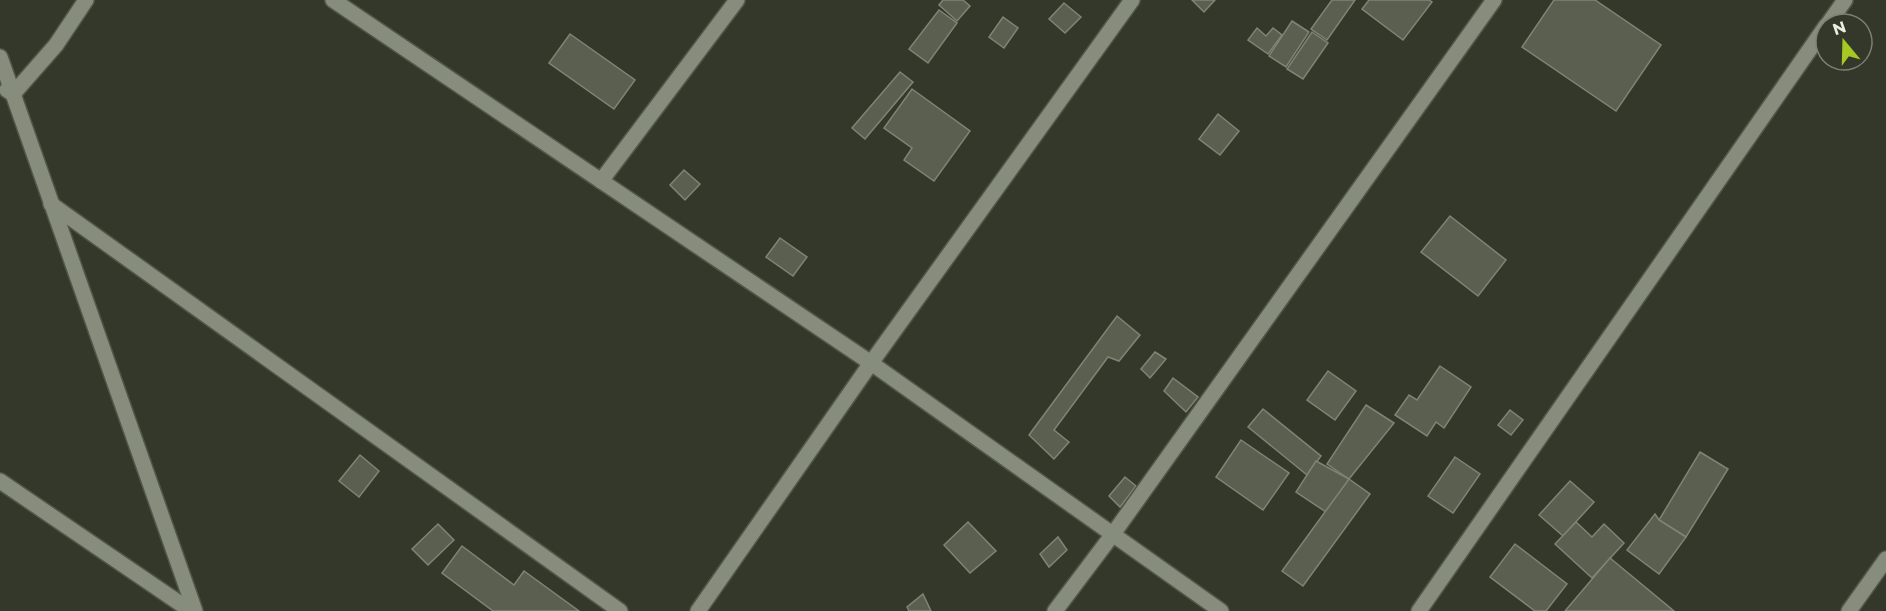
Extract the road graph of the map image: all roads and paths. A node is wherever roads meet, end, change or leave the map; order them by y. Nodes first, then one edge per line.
1 (86, 0) edge
2 (333, 0) edge
3 (737, 0) edge
4 (1132, 0) edge
5 (1494, 0) edge
6 (1814, 44) edge
7 (0, 57) edge
8 (6, 90) edge
9 (601, 181) junction
10 (51, 204) junction
11 (871, 363) junction
12 (0, 481) edge
13 (1113, 534) junction
14 (1886, 559) edge
15 (193, 611) edge
16 (620, 611) edge
17 (698, 611) edge
18 (1055, 611) edge
19 (1221, 611) edge
20 (1419, 611) edge
21 (1849, 611) edge

1 - 8 street
2 - 9 street
3 - 9 street
4 - 11 street
5 - 13 street
6 - 20 street
7 - 8 street
8 - 10 street
9 - 11 street
10 - 15 street
10 - 16 street
11 - 13 street
11 - 17 street
12 - 15 street
13 - 18 street
13 - 19 street
14 - 21 street

